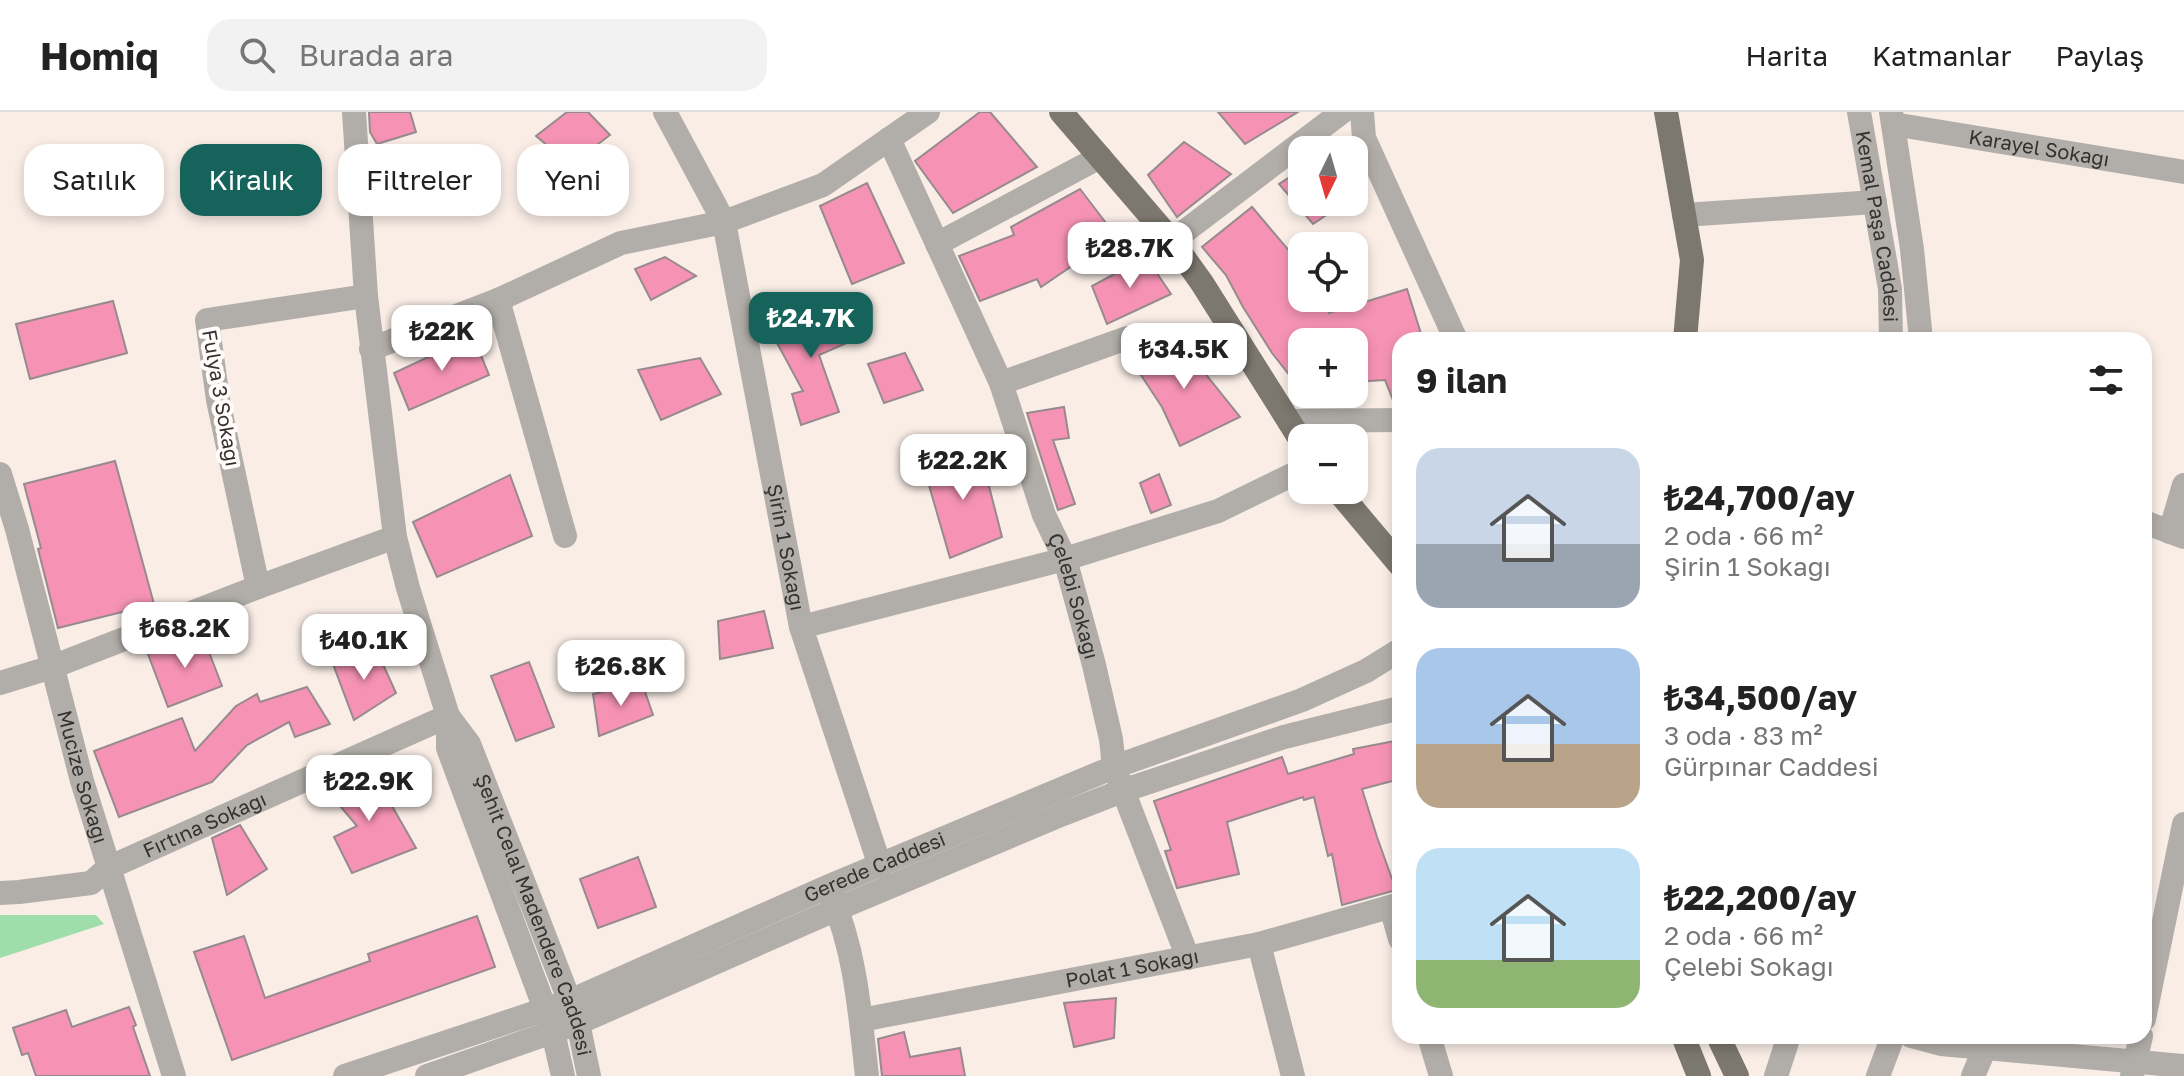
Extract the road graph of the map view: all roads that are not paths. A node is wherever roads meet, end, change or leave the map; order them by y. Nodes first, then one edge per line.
1 (354, 112) edge
2 (665, 112) edge
3 (928, 112) edge
4 (1061, 112) edge
5 (1362, 112) edge
6 (1666, 112) edge
7 (1859, 112) edge
8 (1335, 114) edge
9 (1892, 118) edge
10 (889, 139) junction
11 (1100, 157) junction
12 (2184, 172) edge
13 (1875, 202) junction
14 (1684, 215) junction
15 (724, 222) junction
16 (1172, 241) junction
17 (937, 244) junction
18 (366, 296) junction
19 (498, 300) junction
20 (1452, 332) edge
21 (1686, 332) edge
22 (1891, 332) edge
23 (1920, 332) edge
24 (1127, 338) dead end
25 (371, 349) junction
26 (1001, 383) junction
27 (1392, 420) edge
28 (1289, 421) junction
29 (1291, 424) edge
30 (0, 474) edge
31 (1288, 477) edge
32 (2184, 485) edge
33 (1349, 504) edge
34 (2152, 525) edge
35 (2177, 535) edge
36 (565, 536) dead end
37 (395, 537) junction
38 (1392, 555) edge
39 (1065, 559) junction
40 (258, 587) junction
41 (801, 627) junction
42 (1392, 655) edge
43 (52, 667) junction
44 (0, 683) edge
45 (1392, 710) edge
46 (448, 716) junction
47 (1114, 767) junction
48 (1122, 791) junction
49 (2184, 824) edge
50 (880, 866) junction
51 (108, 868) junction
52 (827, 887) junction
53 (0, 893) edge
54 (1392, 907) edge
55 (837, 909) junction
56 (1259, 944) junction
57 (1188, 958) junction
58 (2152, 980) edge
59 (574, 1012) junction
60 (861, 1020) junction
61 (549, 1021) junction
62 (1431, 1044) edge
63 (1686, 1044) edge
64 (1722, 1044) edge
65 (1773, 1044) edge
66 (1786, 1044) edge
67 (1890, 1044) edge
68 (1984, 1044) edge
69 (1996, 1044) edge
70 (2139, 1044) edge
71 (2184, 1066) edge
72 (2134, 1069) edge
73 (174, 1076) edge
74 (345, 1076) edge
75 (427, 1076) edge
76 (563, 1076) edge
77 (589, 1076) edge
78 (867, 1076) edge
79 (1293, 1076) edge
80 (1441, 1076) edge
81 (1699, 1076) edge
82 (1737, 1076) edge
83 (1763, 1076) edge
84 (1776, 1076) edge
85 (1878, 1076) edge
86 (1973, 1076) edge

1 - 18 street, Şehit Celal Madendere Caddesi
2 - 15 street, Şirin 1 Sokağı
3 - 10 street
4 - 11 main road
5 - 20 street
6 - 14 main road
7 - 13 street, Kemal Paşa Caddesi
8 - 16 street
9 - 12 street, Karayel Sokağı
9 - 23 street, Kemal Paşa Caddesi
10 - 15 street
10 - 17 street, Çelebi Sokağı
11 - 16 main road
11 - 17 street
13 - 14 street
13 - 22 street, Kemal Paşa Caddesi
14 - 21 main road
15 - 19 street
15 - 41 street, Şirin 1 Sokağı
16 - 28 main road
17 - 26 street, Çelebi Sokağı
18 - 25 street, Şehit Celal Madendere Caddesi
18 - 40 street, Fulya 3 Sokağı
19 - 25 street
19 - 36 street
24 - 26 street
25 - 37 street, Şehit Celal Madendere Caddesi
26 - 39 street, Çelebi Sokağı
27 - 28 street
28 - 29 main road
30 - 43 street, Mucize Sokağı
31 - 39 street
32 - 35 street
33 - 38 main road
34 - 35 street
37 - 40 street
37 - 46 street, Şehit Celal Madendere Caddesi
39 - 41 street
39 - 47 street, Çelebi Sokağı
40 - 43 street
41 - 50 street, Şirin 1 Sokağı
42 - 47 street, Gerede Caddesi
43 - 44 street
43 - 51 street, Mucize Sokağı
45 - 48 street, Gerede Caddesi
46 - 51 street, Fırtına Sokağı
46 - 59 street, Şehit Celal Madendere Caddesi
46 - 61 street, Şehit Celal Madendere Caddesi
47 - 48 street, Çelebi Sokağı
47 - 50 street, Gerede Caddesi
48 - 55 street, Gerede Caddesi
48 - 57 street, Çelebi Sokağı
49 - 58 street
50 - 52 street, Gerede Caddesi
51 - 53 street, Fırtına Sokağı
51 - 73 street, Mucize Sokağı
52 - 55 street
52 - 59 street, Gerede Caddesi
54 - 56 street, Polat 1 Sokağı
55 - 59 street, Gerede Caddesi
55 - 60 street
56 - 57 street, Polat 1 Sokağı
56 - 79 street
57 - 60 street, Polat 1 Sokağı
59 - 61 street, Gerede Caddesi
59 - 77 street, Şehit Celal Madendere Caddesi
60 - 78 street
61 - 74 street, Gerede Caddesi
61 - 75 street, Gerede Caddesi
61 - 76 street, Şehit Celal Madendere Caddesi
62 - 80 street
63 - 81 main road
64 - 82 main road
65 - 83 street
66 - 84 street
67 - 85 street
68 - 86 street
69 - 72 street
70 - 72 street
71 - 72 street

